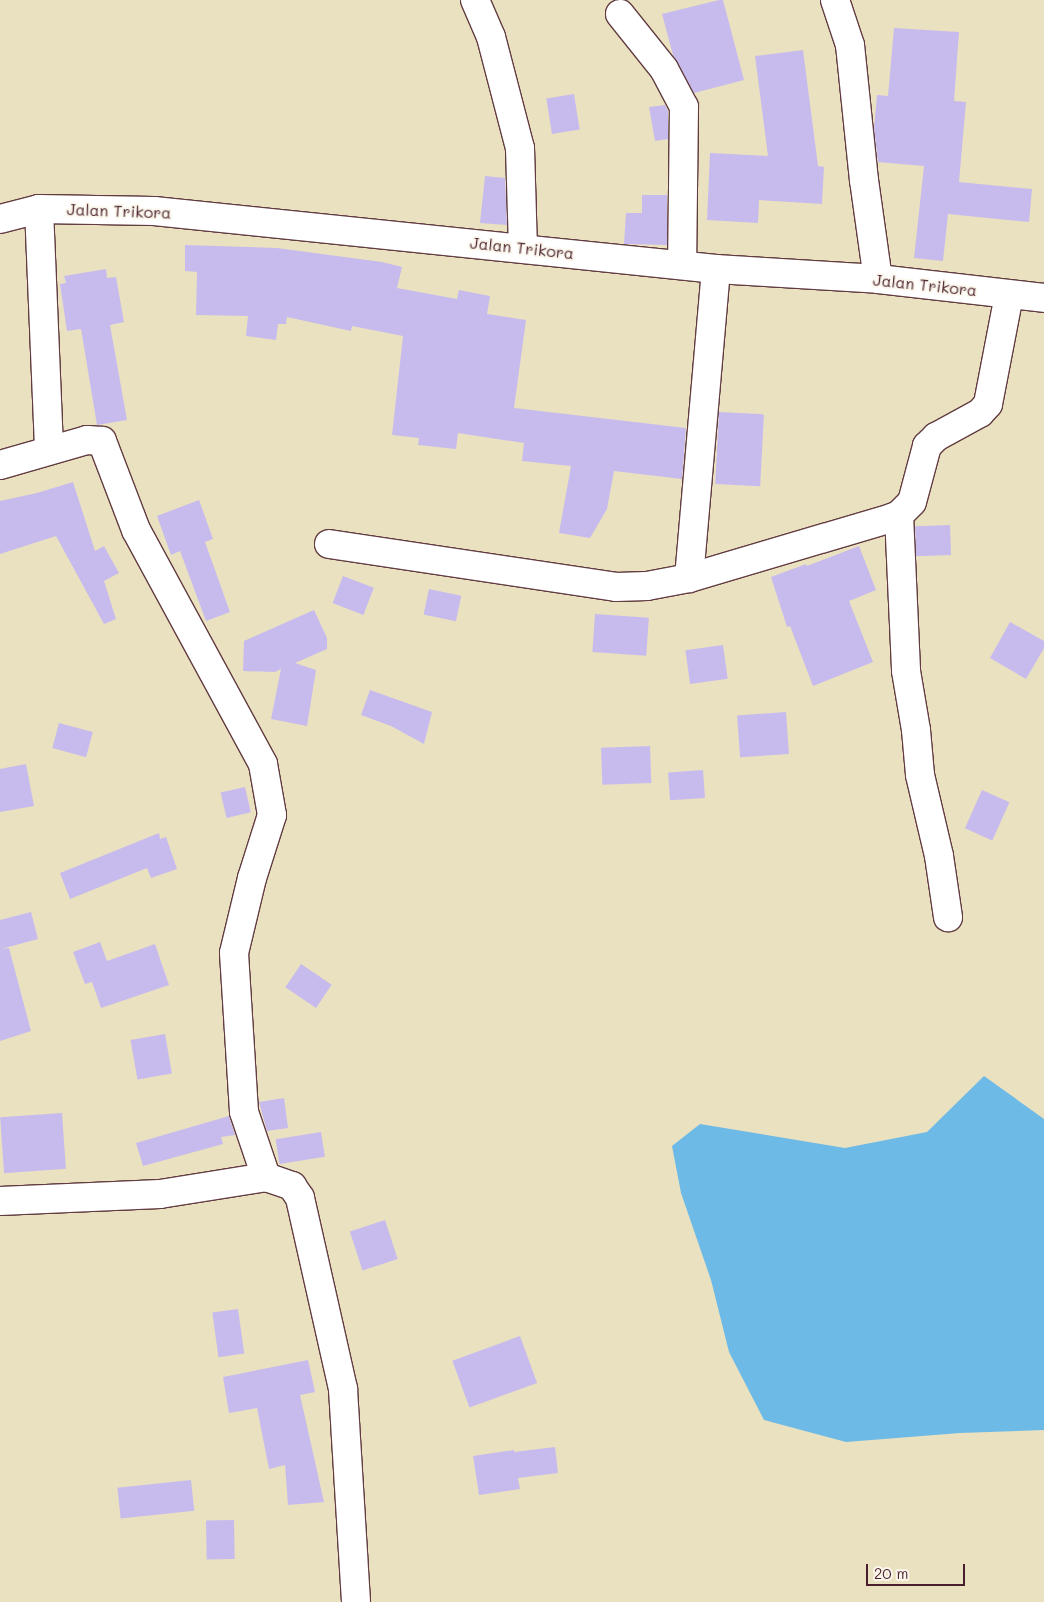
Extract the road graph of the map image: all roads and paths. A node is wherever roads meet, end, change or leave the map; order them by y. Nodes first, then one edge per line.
1 (474, 0) edge
2 (835, 0) edge
3 (620, 14) dead end
4 (39, 209) junction
5 (0, 219) edge
6 (523, 248) junction
7 (682, 265) junction
8 (716, 269) junction
9 (878, 279) junction
10 (1009, 295) junction
11 (1044, 298) edge
12 (49, 450) junction
13 (0, 465) edge
14 (899, 515) junction
15 (329, 544) dead end
16 (689, 578) junction
17 (948, 917) dead end
18 (266, 1178) junction
19 (0, 1201) edge
20 (356, 1602) edge

1 - 6 street
2 - 9 street
3 - 7 street
4 - 5 street, Jalan Trikora
4 - 6 street, Jalan Trikora
4 - 12 street
6 - 7 street, Jalan Trikora
7 - 8 street, Jalan Trikora
8 - 9 street, Jalan Trikora
8 - 16 street
9 - 10 street, Jalan Trikora
10 - 11 street, Jalan Trikora
10 - 14 street
12 - 13 street
12 - 18 street
14 - 16 street
14 - 17 street
15 - 16 street
18 - 19 street
18 - 20 street

